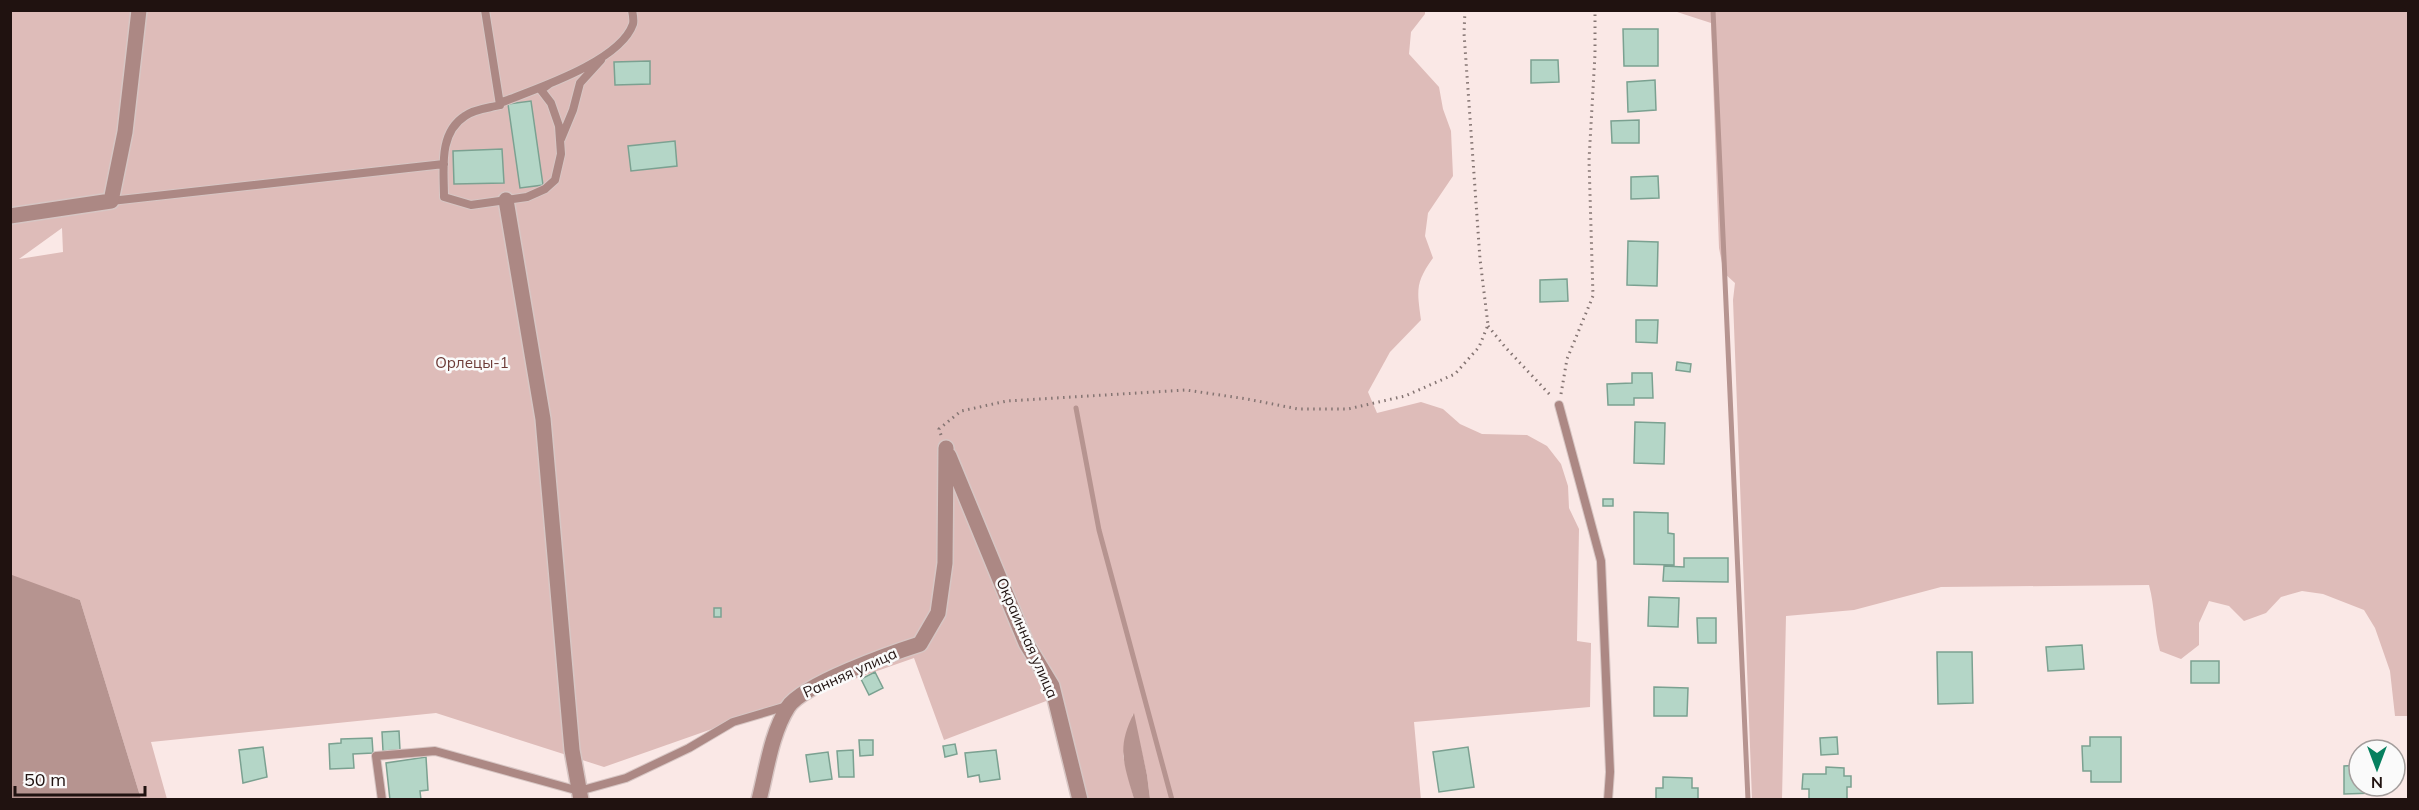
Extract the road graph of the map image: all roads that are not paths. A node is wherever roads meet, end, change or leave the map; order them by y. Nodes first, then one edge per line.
1 (139, 10) edge
2 (485, 10) edge
3 (632, 10) edge
4 (605, 56) junction
5 (549, 84) junction
6 (500, 105) junction
7 (560, 141) junction
8 (444, 164) junction
9 (506, 200) junction
10 (111, 201) junction
11 (10, 216) edge
12 (1559, 405) road end
13 (946, 448) joint
14 (789, 706) junction
15 (580, 795) edge
16 (382, 800) edge
17 (759, 800) edge
18 (1080, 800) edge
19 (1608, 800) edge

1 - 10 street
2 - 6 lane
3 - 4 lane
4 - 5 lane
4 - 7 lane
5 - 6 lane
5 - 7 lane
6 - 8 lane
7 - 9 lane
8 - 9 lane
8 - 10 lane
9 - 15 street
10 - 11 street
12 - 19 lane
13 - 14 street, Ранняя улица
13 - 18 street, Окраинная улица
14 - 15 lane
14 - 17 street, Ранняя улица
15 - 16 lane

